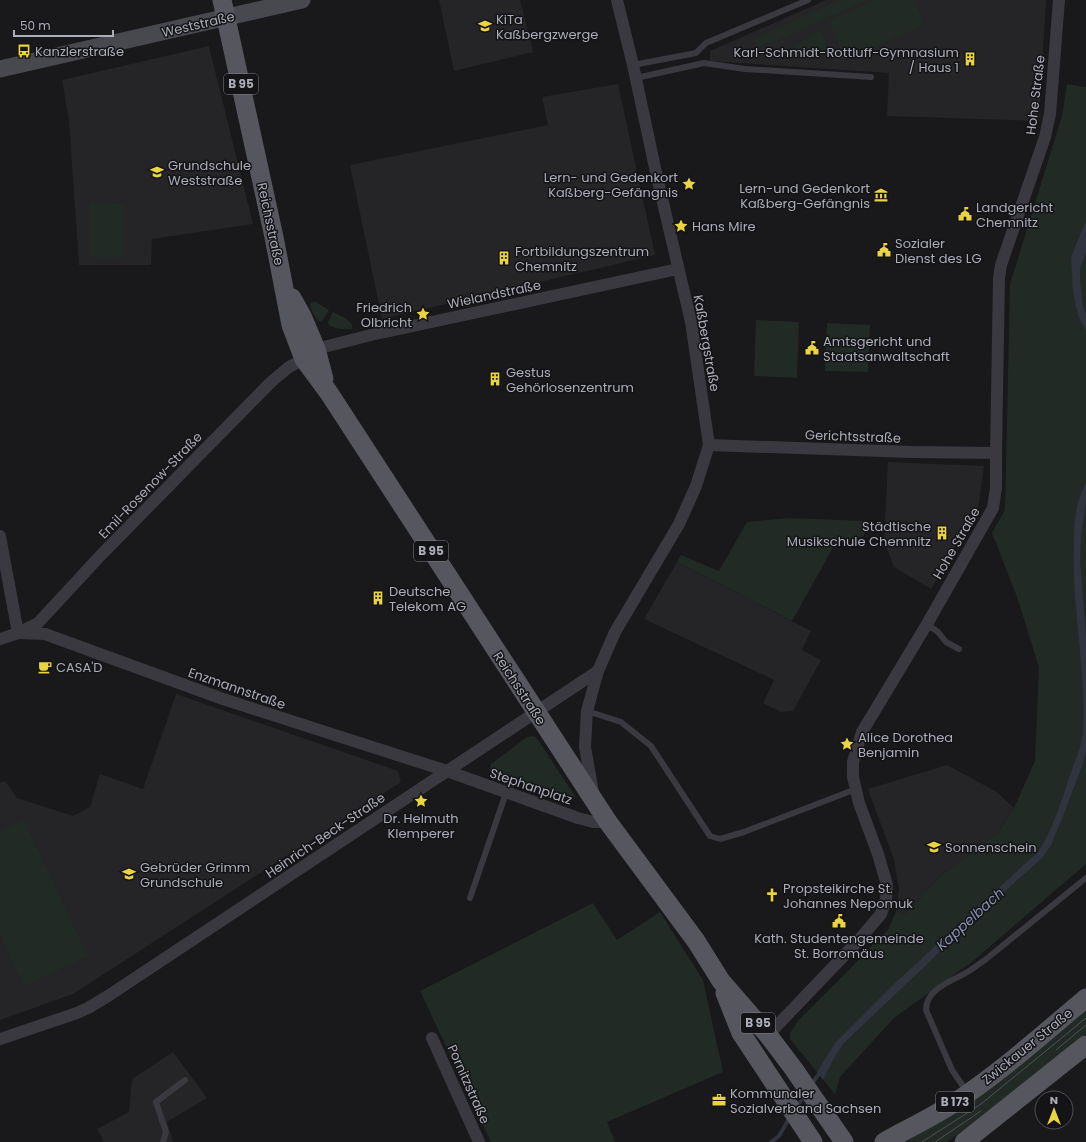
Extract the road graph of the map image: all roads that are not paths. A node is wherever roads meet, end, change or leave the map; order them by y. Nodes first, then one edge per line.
1 (302, 0) edge
2 (617, 0) edge
3 (808, 0) edge
4 (1059, 0) edge
5 (224, 9) edge
6 (633, 65) junction
7 (0, 69) edge
8 (871, 77) dead end
9 (636, 78) junction
10 (678, 269) junction
11 (310, 354) junction
12 (709, 445) junction
13 (996, 453) junction
14 (0, 536) edge
15 (927, 624) junction
16 (18, 633) junction
17 (0, 639) edge
18 (959, 649) dead end
19 (598, 671) junction
20 (587, 711) junction
21 (536, 713) junction
22 (447, 771) junction
23 (856, 789) junction
24 (506, 793) junction
25 (595, 801) junction
26 (608, 822) junction
27 (1086, 878) edge
28 (470, 898) dead end
29 (720, 981) junction
30 (1086, 998) edge
31 (768, 1035) junction
32 (432, 1038) dead end
33 (0, 1039) edge
34 (1086, 1045) edge
35 (185, 1080) dead end
36 (968, 1093) junction
37 (163, 1142) edge
38 (479, 1142) edge
39 (813, 1142) edge
40 (844, 1142) edge
41 (884, 1142) edge
42 (964, 1142) edge

1 - 5 street, Weststraße
2 - 6 street, Kaßbergstraße
3 - 6 lane
4 - 13 street, Hohe Straße
5 - 7 street, Weststraße
5 - 11 main road, Reichsstraße / B 95
6 - 9 street, Kaßbergstraße
8 - 9 lane
9 - 10 street, Kaßbergstraße
10 - 11 street, Wielandstraße
10 - 12 street, Kaßbergstraße
11 - 16 street, Emil-Rosenow-Straße
11 - 21 main road, Reichsstraße / B 95
12 - 13 street, Gerichtsstraße
12 - 19 street, Kaßbergstraße
13 - 15 street, Hohe Straße
14 - 16 street
15 - 18 lane
15 - 23 street, Hohe Straße
16 - 17 street
16 - 22 street, Enzmannstraße
19 - 20 street, Kaßbergstraße
19 - 21 street
20 - 23 lane
20 - 25 street, Kaßbergstraße
21 - 22 street, Heinrich-Beck-Straße
21 - 25 main road, Reichsstraße / B 95
22 - 24 street, Stephanplatz
22 - 33 street, Heinrich-Beck-Straße
23 - 31 street, Hohe Straße
24 - 26 street, Stephanplatz
24 - 28 lane
25 - 26 main road, Reichsstraße / B 95
26 - 29 main road, Reichsstraße / B 95
27 - 36 lane
29 - 31 main road, Reichsstraße / B 95
29 - 39 main road, Reichsstraße / B 95
30 - 36 main road, Zwickauer Straße / B 173
31 - 40 main road, Reichsstraße / B 95
32 - 38 street, Pornitzstraße
34 - 42 main road, B 173
35 - 37 lane
36 - 41 main road, Zwickauer Straße / B 173

